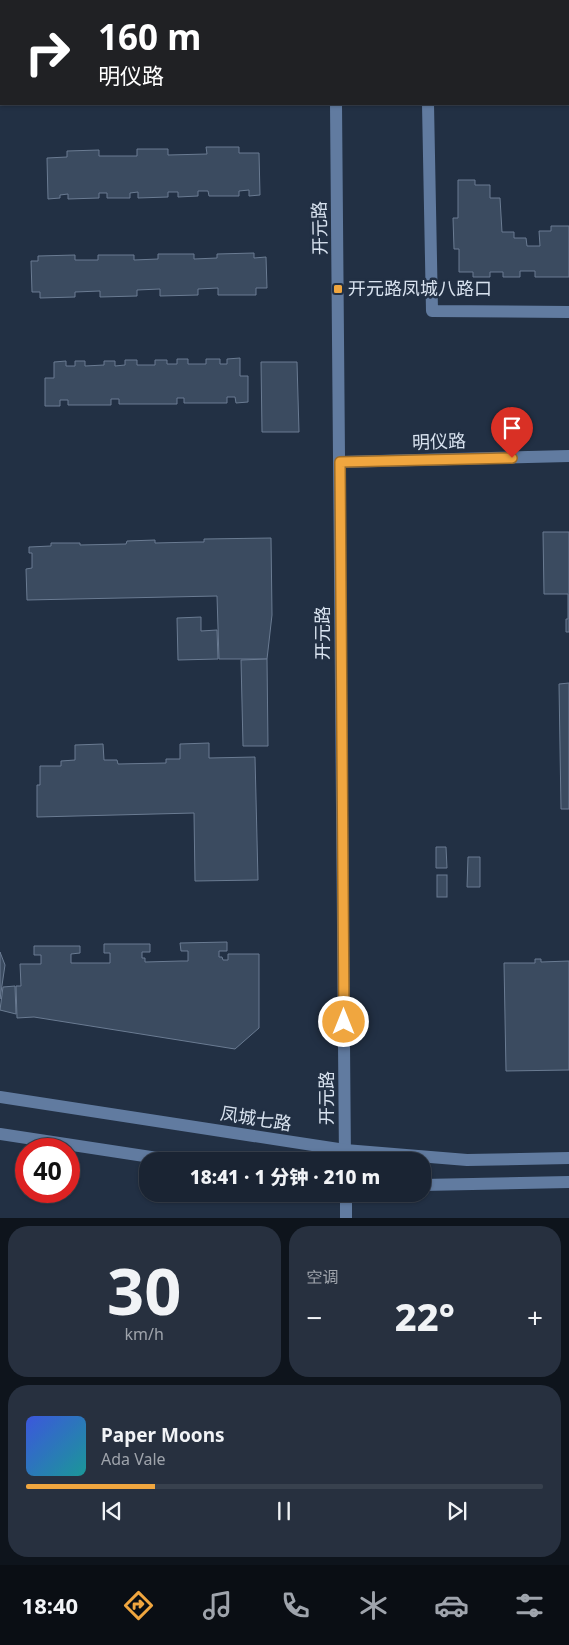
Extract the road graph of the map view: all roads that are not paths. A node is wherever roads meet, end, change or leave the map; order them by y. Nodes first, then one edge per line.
1 (336, 105) edge
2 (428, 105) edge
3 (569, 312) edge
4 (569, 456) edge
5 (340, 462) junction
6 (0, 1097) edge
7 (0, 1134) edge
8 (322, 1152) edge
9 (345, 1152) edge
10 (139, 1155) edge
11 (569, 1158) edge
12 (431, 1159) edge
13 (569, 1182) edge
14 (431, 1185) edge
15 (346, 1202) edge
16 (346, 1218) edge

1 - 5 street, 开元路
2 - 3 street
4 - 5 street, 明仪路
5 - 9 street, 开元路
6 - 8 street, 凤城七路
7 - 10 street
11 - 12 street, 凤城七路
13 - 14 street
15 - 16 street

